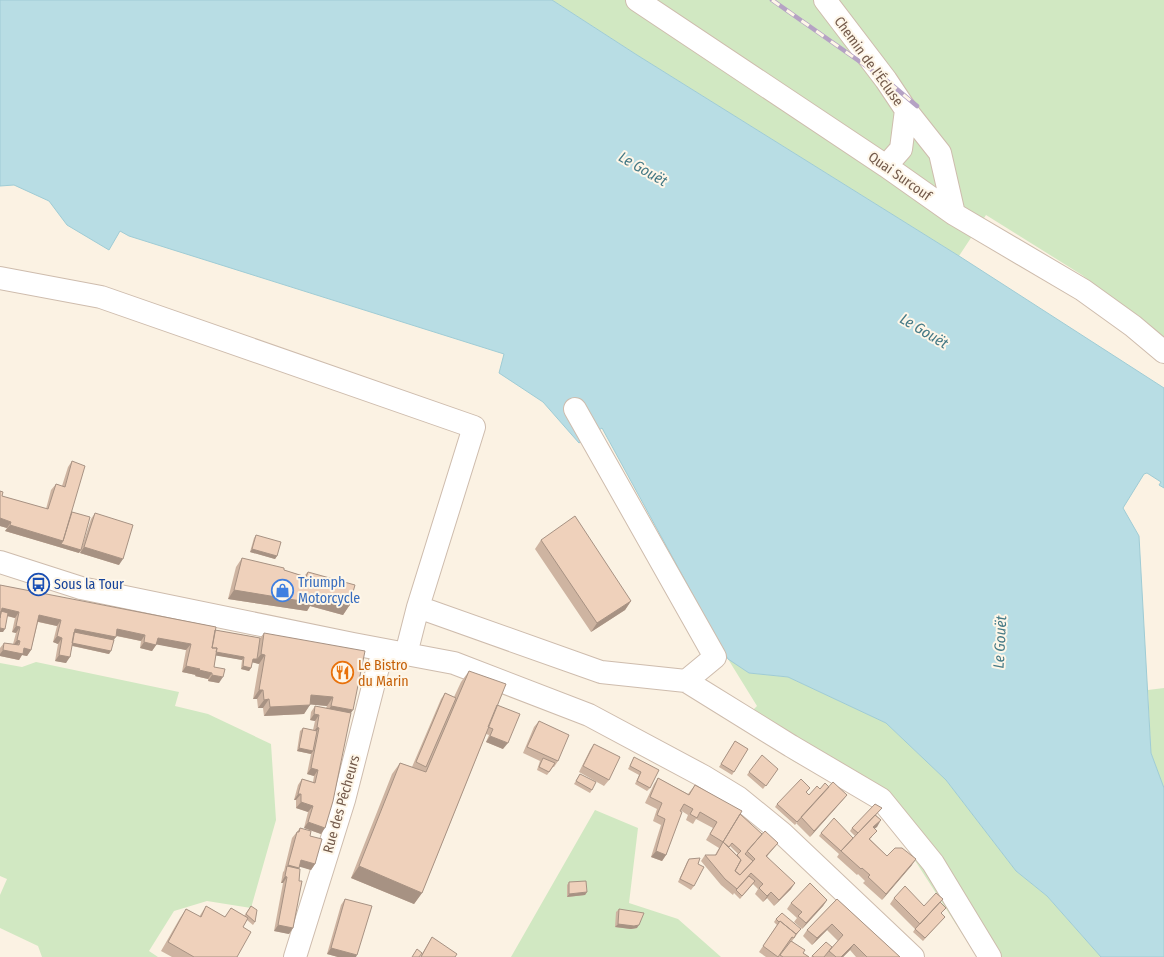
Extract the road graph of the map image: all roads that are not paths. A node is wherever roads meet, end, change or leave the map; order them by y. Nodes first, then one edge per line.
1 (637, 0) edge
2 (825, 0) edge
3 (906, 110) junction
4 (886, 166) junction
5 (954, 214) junction
6 (0, 278) edge
7 (1164, 352) edge
8 (575, 409) dead end
9 (0, 562) edge
10 (418, 607) junction
11 (384, 650) junction
12 (406, 654) junction
13 (686, 680) junction
14 (295, 957) edge
15 (913, 957) edge
16 (990, 957) edge

1 - 4 street, Quai Surcouf
2 - 3 street, Chemin de l'Écluse
3 - 4 street, Chemin de l'Écluse
3 - 5 street
4 - 5 street, Quai Surcouf
5 - 7 street, Quai Surcouf
6 - 10 street
8 - 13 street
9 - 11 street
10 - 12 street
10 - 13 street
11 - 12 street
11 - 14 street, Rue des Pêcheurs
12 - 15 street
13 - 16 street

